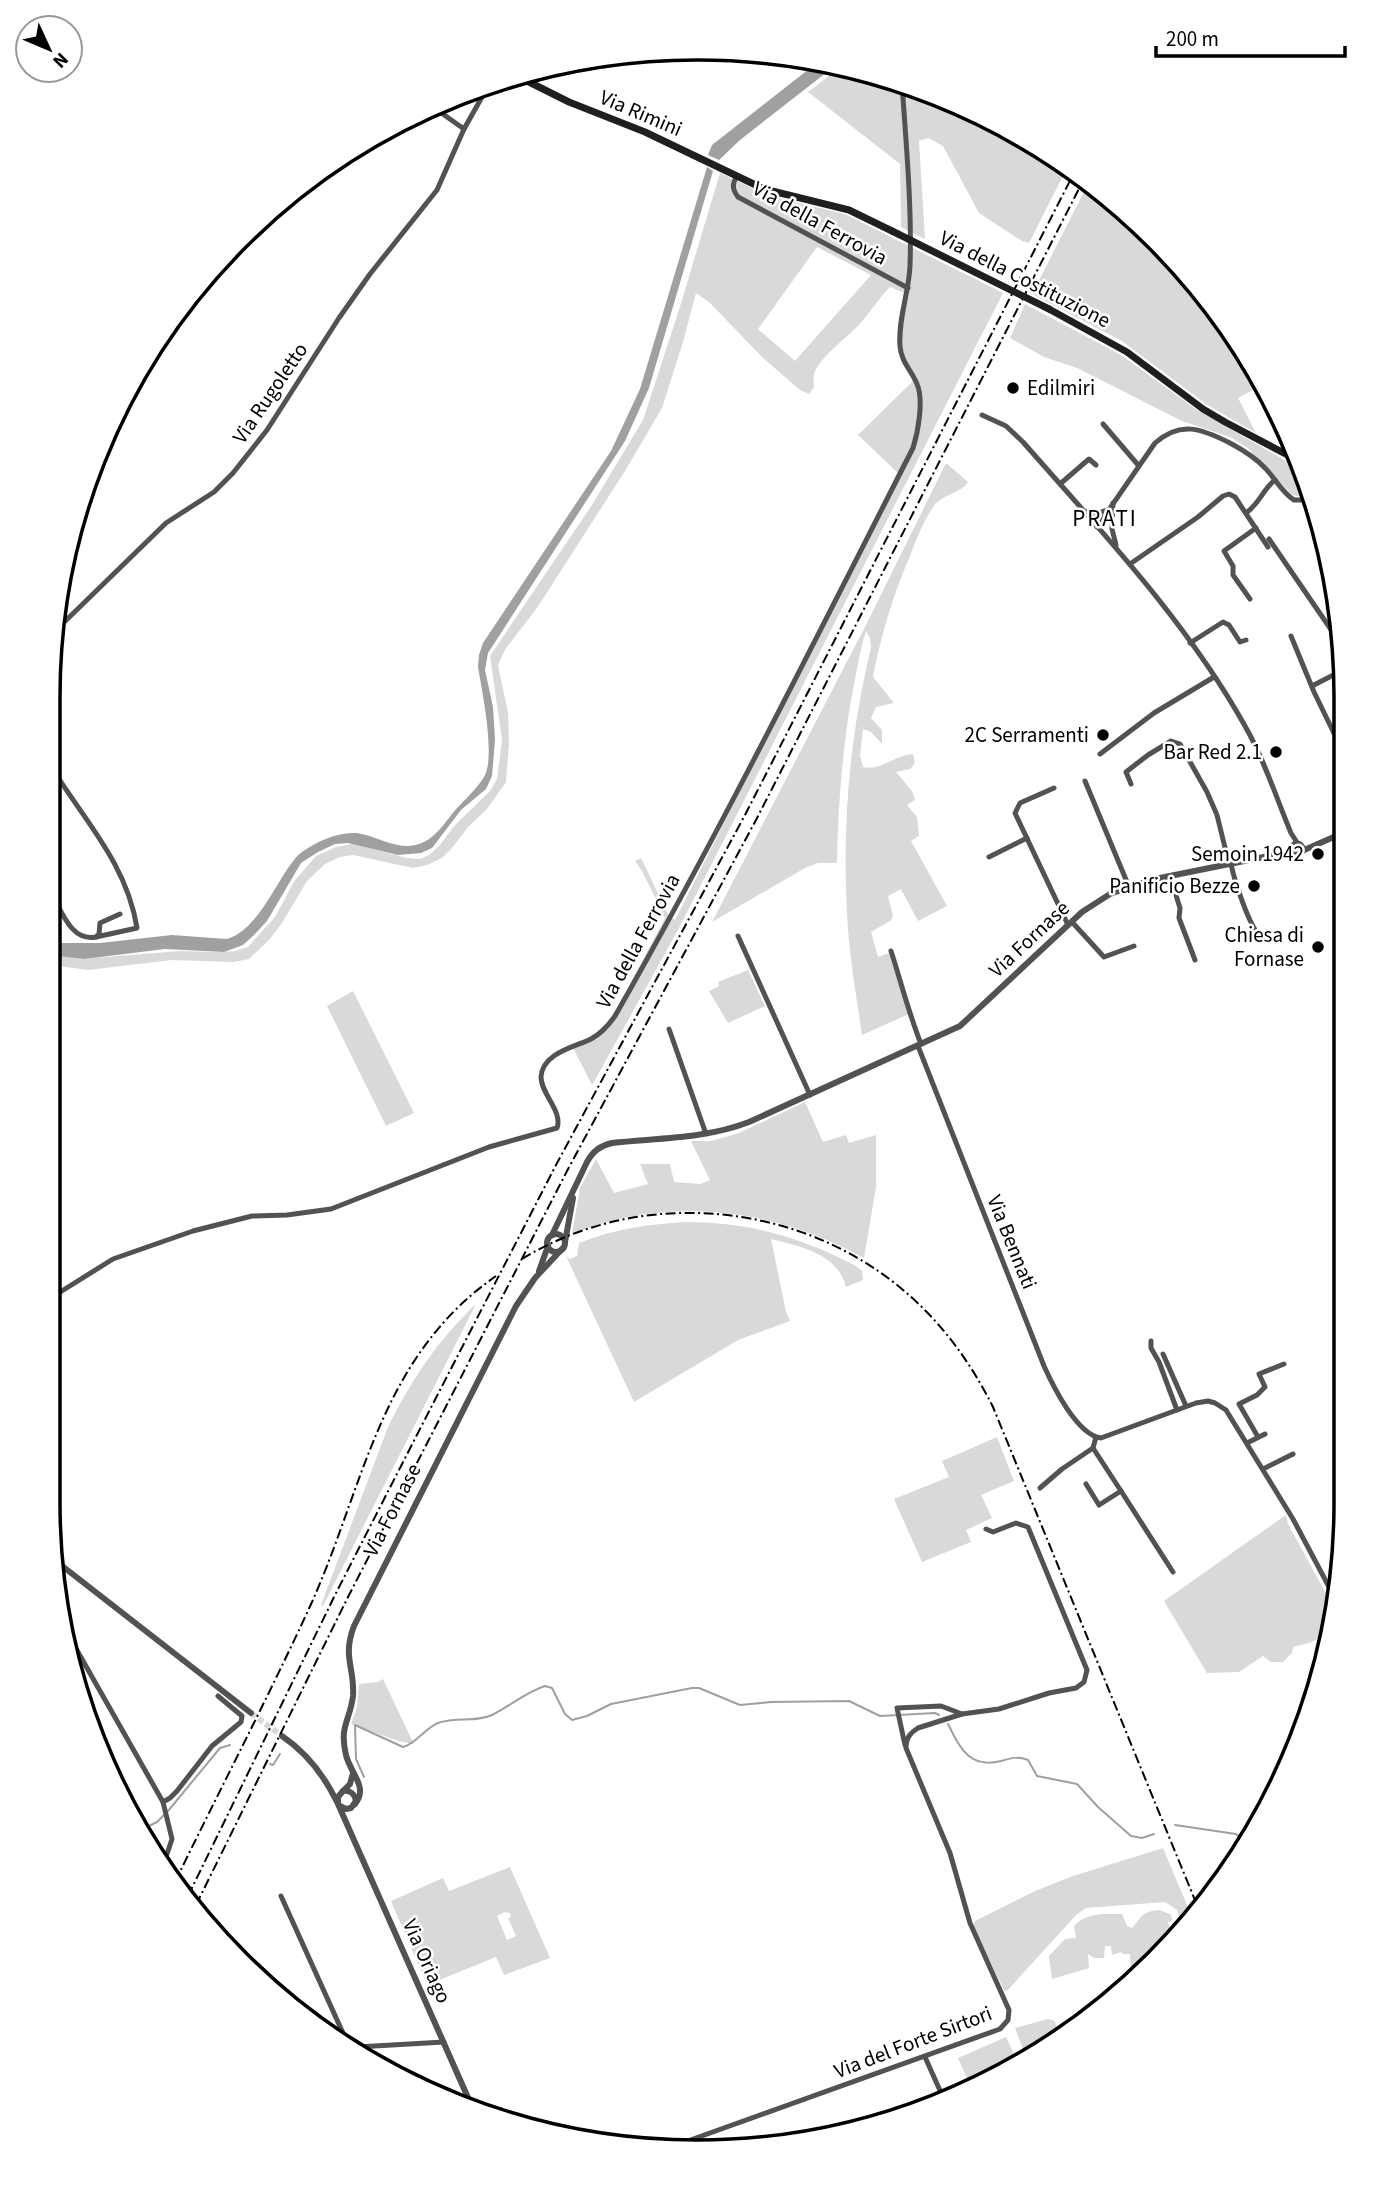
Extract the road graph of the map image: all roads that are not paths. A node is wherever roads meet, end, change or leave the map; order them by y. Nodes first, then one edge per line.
1 (529, 82) edge
2 (903, 93) edge
3 (482, 97) edge
4 (442, 113) edge
5 (464, 129) junction
6 (719, 167) joint
7 (737, 176) junction
8 (908, 288) junction
9 (982, 415) dead end
10 (1103, 424) dead end
11 (1274, 448) junction
12 (1287, 455) edge
13 (1289, 461) edge
14 (1096, 465) dead end
15 (1139, 466) junction
16 (1275, 480) junction
17 (1060, 484) junction
18 (1303, 500) edge
19 (1083, 511) junction
20 (1110, 512) junction
21 (1246, 513) junction
22 (1097, 527) junction
23 (1256, 528) junction
24 (1269, 538) dead end
25 (1268, 547) dead end
26 (1119, 552) junction
27 (1130, 564) junction
28 (1250, 599) dead end
29 (64, 622) edge
30 (1330, 629) edge
31 (1291, 636) dead end
32 (1247, 640) dead end
33 (1190, 643) junction
34 (1333, 675) edge
35 (1214, 677) junction
36 (1312, 686) junction
37 (1334, 733) edge
38 (1100, 754) dead end
39 (60, 780) edge
40 (1084, 781) dead end
41 (1131, 784) dead end
42 (1054, 788) dead end
43 (1334, 837) edge
44 (1027, 838) junction
45 (1296, 848) junction
46 (989, 857) dead end
47 (1230, 864) junction
48 (1170, 876) junction
49 (1129, 887) junction
50 (60, 908) edge
51 (120, 914) dead end
52 (1070, 923) junction
53 (738, 936) dead end
54 (96, 937) junction
55 (1262, 938) dead end
56 (1134, 946) dead end
57 (891, 951) dead end
58 (1195, 960) dead end
59 (669, 1029) dead end
60 (920, 1045) junction
61 (810, 1095) junction
62 (706, 1134) junction
63 (576, 1186) junction
64 (552, 1235) junction
65 (548, 1246) junction
66 (564, 1246) junction
67 (535, 1278) junction
68 (60, 1292) edge
69 (1150, 1341) dead end
70 (1163, 1354) dead end
71 (1284, 1364) dead end
72 (1239, 1404) junction
73 (1186, 1406) junction
74 (1177, 1409) junction
75 (1226, 1410) junction
76 (1096, 1437) junction
77 (1247, 1443) junction
78 (1093, 1448) junction
79 (1293, 1454) dead end
80 (1263, 1469) junction
81 (1086, 1484) dead end
82 (1040, 1488) dead end
83 (1121, 1491) junction
84 (986, 1529) dead end
85 (63, 1567) edge
86 (1173, 1573) dead end
87 (1329, 1586) edge
88 (78, 1652) edge
89 (218, 1696) dead end
90 (251, 1713) tunnel mouth
91 (962, 1714) junction
92 (282, 1736) tunnel mouth
93 (906, 1748) junction
94 (353, 1773) junction
95 (331, 1787) junction
96 (342, 1792) junction
97 (339, 1805) junction
98 (353, 1806) junction
99 (165, 1808) junction
100 (349, 1828) junction
101 (167, 1855) edge
102 (281, 1896) dead end
103 (342, 2031) edge
104 (444, 2042) junction
105 (366, 2046) edge
106 (925, 2057) junction
107 (940, 2091) edge
108 (468, 2097) edge
109 (691, 2140) edge

1 - 6 main road, Via Rimini
2 - 8 street, Via della Ferrovia
3 - 5 street, Via Rugoletto
4 - 5 street
5 - 29 street, Via Rugoletto
6 - 7 main road, Via della Costituzione
7 - 8 street, Via della Ferrovia
7 - 11 main road, Via della Costituzione, bridge
8 - 68 street, Via della Ferrovia
9 - 17 street
10 - 15 street
11 - 12 main road, Via della Costituzione
11 - 13 main road
14 - 17 street
15 - 16 street
15 - 20 street
16 - 18 street
16 - 21 street
17 - 19 street
19 - 20 street
19 - 22 street
20 - 22 street
20 - 26 street
21 - 23 street
21 - 27 street
22 - 26 street
23 - 25 street
23 - 28 street
24 - 30 street
26 - 27 street
27 - 33 street
31 - 36 street
32 - 33 street
33 - 35 street
34 - 36 street
35 - 38 street
35 - 45 street
36 - 37 street
39 - 54 street
40 - 49 street
41 - 47 street
42 - 44 street
43 - 45 street, Via Fornase
44 - 46 street
44 - 52 street
45 - 47 street, Via Fornase
47 - 48 street, Via Fornase
47 - 55 street
48 - 49 street, Via Fornase
48 - 58 street
49 - 52 street, Via Fornase
50 - 54 street
51 - 54 street
52 - 56 street
52 - 60 street, Via Fornase
53 - 61 street
57 - 60 street
59 - 62 street
60 - 61 street, Via Fornase
60 - 76 street, Via Bennati
61 - 62 street, Via Fornase
62 - 63 street, Via Fornase
63 - 64 street, Via Fornase
63 - 66 street, Via Fornase
64 - 65 street, Via Fornase
64 - 66 street
65 - 66 street
65 - 67 street, Via Fornase
66 - 67 street, Via Fornase
67 - 94 street, Via Fornase
69 - 74 street
70 - 73 street
71 - 72 street
72 - 75 street
72 - 77 street
73 - 74 street
73 - 75 street
74 - 76 street
75 - 77 street
76 - 78 street
77 - 80 street
78 - 82 street
78 - 83 street
79 - 80 street
80 - 87 street
81 - 83 street
83 - 86 street
84 - 91 street, Via del Forte Sirtori
85 - 90 street
88 - 99 street
89 - 99 street
91 - 93 street, Via del Forte Sirtori
91 - 93 street, Via del Forte Sirtori
92 - 95 street, Via Oriago
93 - 106 street, Via del Forte Sirtori
94 - 96 street
94 - 98 street, Via Fornase
95 - 96 street, Via Oriago
95 - 97 street, Via Oriago
96 - 97 street
96 - 98 street, Via Oriago
97 - 98 street
97 - 100 street, Via Oriago
98 - 100 street, Via Oriago
99 - 101 street
100 - 104 street, Via Oriago
102 - 103 street
104 - 105 street
104 - 108 street, Via Oriago
106 - 107 street
106 - 109 street, Via del Forte Sirtori

